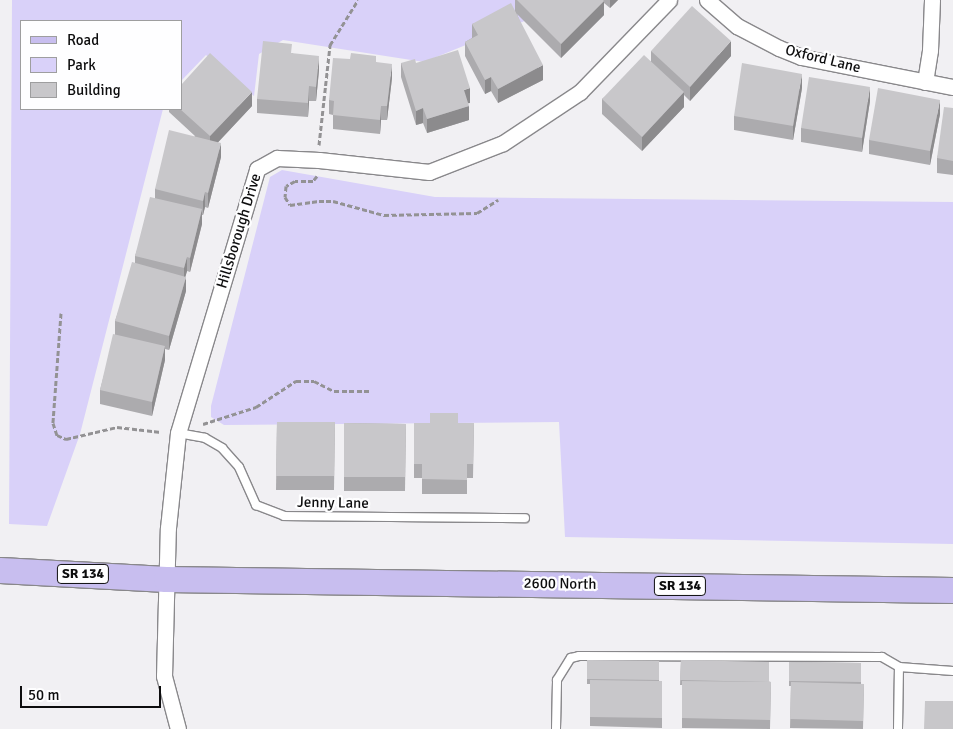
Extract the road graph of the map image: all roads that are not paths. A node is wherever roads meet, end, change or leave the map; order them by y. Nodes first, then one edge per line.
1 (669, 0) edge
2 (708, 0) edge
3 (932, 0) edge
4 (925, 82) junction
5 (953, 87) edge
6 (178, 433) junction
7 (526, 518) dead end
8 (0, 570) edge
9 (166, 578) junction
10 (953, 590) edge
11 (899, 667) junction
12 (953, 671) edge
13 (178, 729) edge
14 (556, 729) edge
15 (898, 729) edge

1 - 6 street, Hillsborough Drive
2 - 4 street, Oxford Lane
3 - 4 street
4 - 5 street, Oxford Lane
6 - 7 lane, Jenny Lane
6 - 9 street, Hillsborough Drive
8 - 9 main road, SR 134
9 - 10 main road, 2600 North / SR 134
9 - 13 street, Hillsborough Drive
11 - 12 lane
11 - 14 lane
11 - 15 lane

